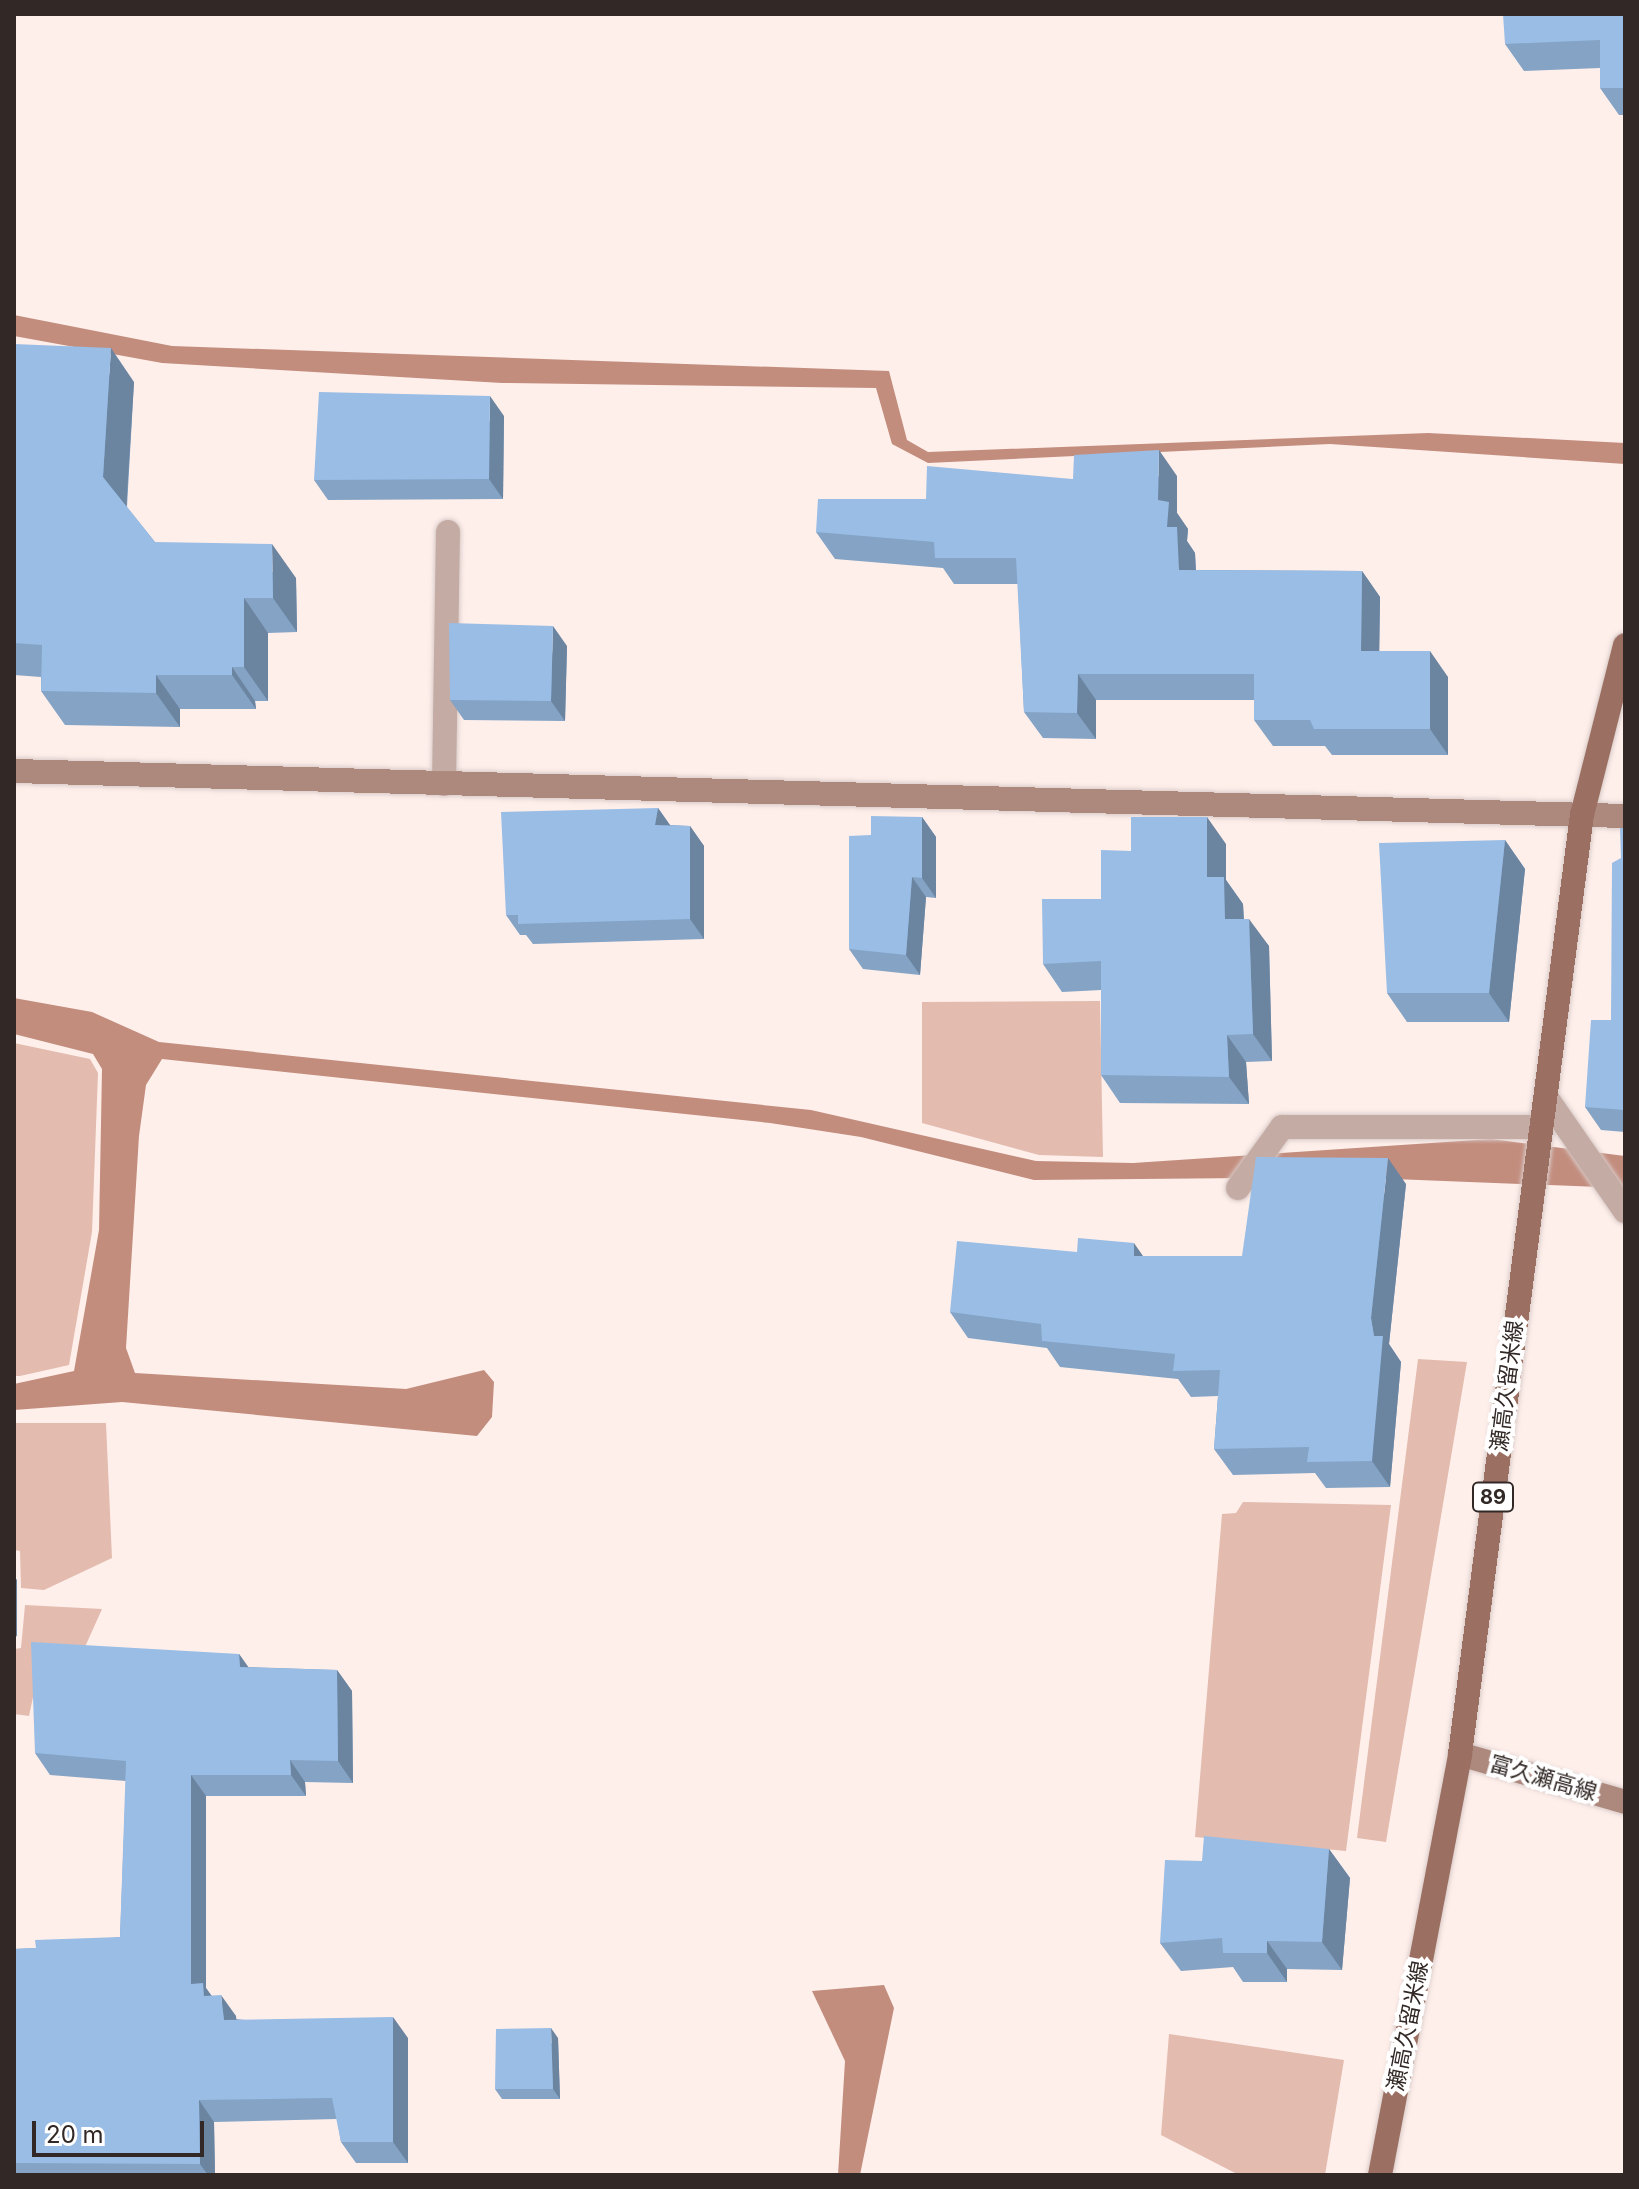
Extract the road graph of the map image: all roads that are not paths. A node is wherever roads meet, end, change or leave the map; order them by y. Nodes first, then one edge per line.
1 (448, 532) dead end
2 (1625, 645) edge
3 (14, 771) edge
4 (444, 784) junction
5 (1582, 815) junction
6 (1625, 816) edge
7 (1546, 1097) junction
8 (1540, 1127) junction
9 (1238, 1188) dead end
10 (1625, 1211) edge
11 (1460, 1754) junction
12 (1625, 1802) edge
13 (1380, 2175) edge

1 - 4 street
2 - 5 main road, 瀬高久留米線 / 89
3 - 4 street
4 - 5 street
5 - 6 street
5 - 7 main road, 瀬高久留米線 / 89
7 - 8 main road, 瀬高久留米線 / 89
7 - 10 street
8 - 9 street
8 - 11 main road, 瀬高久留米線 / 89
11 - 12 street, 富久瀬高線
11 - 13 main road, 瀬高久留米線 / 89

